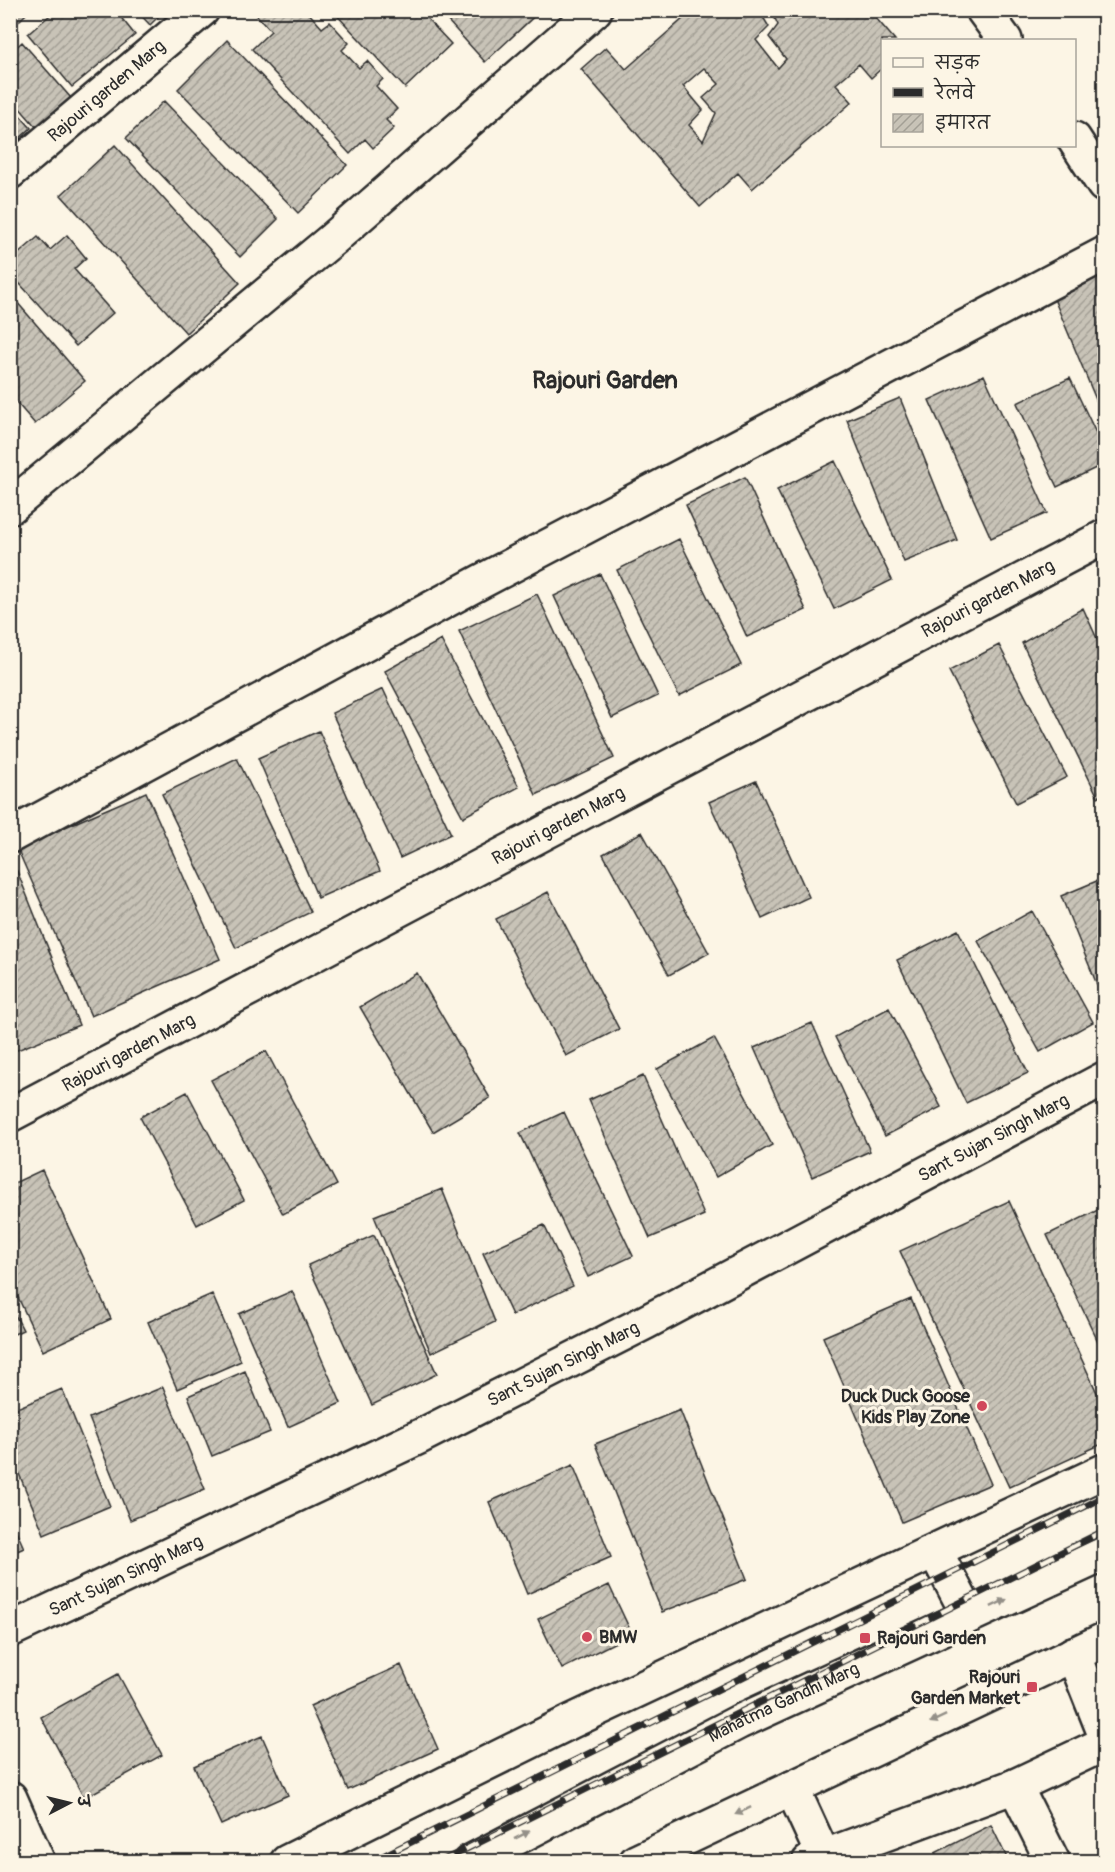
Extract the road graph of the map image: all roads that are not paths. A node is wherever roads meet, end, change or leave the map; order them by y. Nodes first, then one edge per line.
1 (201, 10) edge
2 (595, 10) edge
3 (984, 10) edge
4 (1004, 39) edge
5 (1076, 142) edge
6 (10, 172) edge
7 (1104, 185) edge
8 (1104, 254) edge
9 (10, 507) edge
10 (1104, 537) edge
11 (10, 836) edge
12 (1104, 1079) edge
13 (10, 1114) edge
14 (1104, 1471) edge
15 (935, 1551) junction
16 (1104, 1554) edge
17 (969, 1616) junction
18 (10, 1630) edge
19 (1104, 1640) edge
20 (1073, 1654) junction
21 (1104, 1732) edge
22 (1104, 1744) edge
23 (1015, 1786) junction
24 (784, 1792) junction
25 (10, 1798) edge
26 (815, 1860) edge
27 (38, 1862) edge
28 (287, 1862) edge
29 (470, 1862) edge
30 (636, 1862) edge
31 (1053, 1862) edge

1 - 6 street, Rajouri garden Marg
2 - 9 street
3 - 4 street
5 - 7 street
8 - 11 street
10 - 13 street, Rajouri garden Marg
12 - 18 street, Sant Sujan Singh Marg
14 - 15 street
15 - 17 street
15 - 28 street
17 -> 16 street, Mahatma Gandhi Marg
29 -> 17 street, Mahatma Gandhi Marg
19 - 20 street
20 - 21 street
20 -> 24 street
22 - 23 street
23 - 26 street
23 - 31 street
24 - 26 street
24 -> 30 street
25 - 27 street

